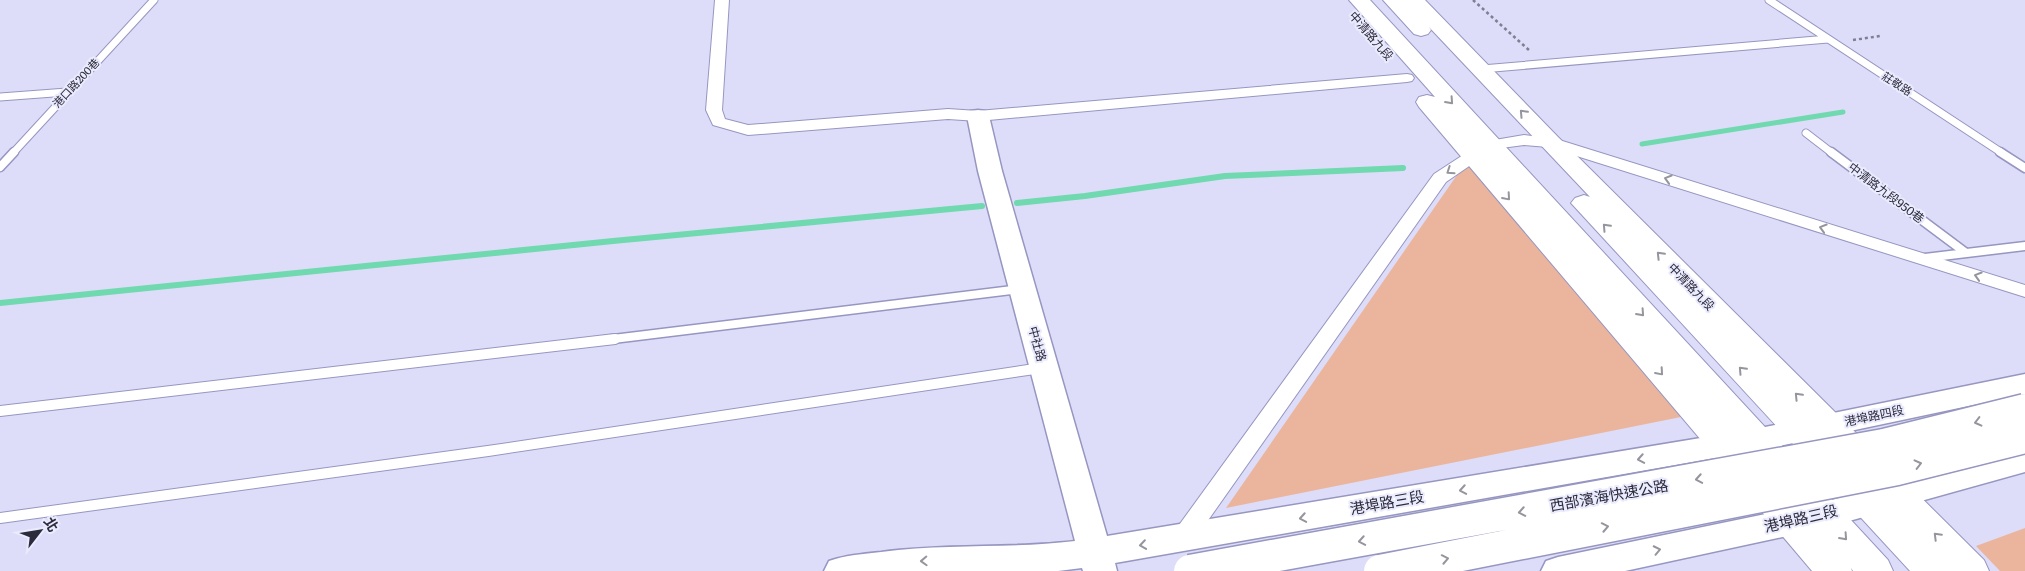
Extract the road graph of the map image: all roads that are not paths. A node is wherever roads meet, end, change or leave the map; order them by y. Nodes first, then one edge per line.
1 (154, 0) edge
2 (722, 0) edge
3 (1339, 0) edge
4 (1359, 0) edge
5 (1392, 0) edge
6 (1414, 0) edge
7 (1769, 0) edge
8 (1828, 39) junction
9 (1482, 69) junction
10 (1407, 78) junction
11 (67, 92) junction
12 (0, 98) edge
13 (978, 116) junction
14 (1806, 134) dead end
15 (1537, 141) junction
16 (1480, 151) junction
17 (0, 167) edge
18 (2025, 168) edge
19 (2025, 246) edge
20 (1966, 253) junction
21 (1922, 259) junction
22 (1022, 289) junction
23 (2025, 291) edge
24 (1044, 367) junction
25 (2025, 384) edge
26 (2025, 410) edge
27 (0, 411) edge
28 (1814, 429) junction
29 (2025, 437) edge
30 (1755, 440) junction
31 (1723, 445) junction
32 (2025, 460) edge
33 (1881, 499) junction
34 (1824, 515) junction
35 (0, 518) edge
36 (1792, 522) junction
37 (1182, 539) junction
38 (1051, 558) junction
39 (1097, 562) edge
40 (841, 571) edge
41 (958, 571) edge
42 (1003, 571) edge
43 (1190, 571) edge
44 (1380, 571) edge
45 (1558, 571) edge
46 (1834, 571) edge
47 (1875, 571) edge
48 (1932, 571) edge
49 (1971, 571) edge

1 - 11 lane, 港口路200巷
2 - 13 street
3 - 10 main road, 中清路九段
4 -> 16 main road, 中清路九段
5 - 15 main road, 中清路九段
6 - 9 main road, 中清路九段
7 - 8 lane, 莊敬路
8 - 9 lane
8 - 18 lane, 莊敬路
15 -> 9 main road, 中清路九段
10 - 13 street
10 - 16 main road, 中清路九段
11 - 12 lane
11 - 17 lane, 港口路200巷
13 - 22 street, 中社路
14 - 20 lane, 中清路九段950巷
15 - 16 street
21 -> 15 street
28 -> 15 main road, 中清路九段
16 -> 30 main road, 中清路九段
16 -> 31 main road, 中清路九段
16 -> 37 street
19 - 20 lane
20 - 21 lane
23 -> 21 street
22 - 24 street, 中社路
22 - 27 lane
24 - 35 lane
24 - 39 street, 中社路
25 - 28 street, 港埠路四段
26 -> 43 main road, 西部濱海快速公路, bridge
28 - 30 street, 港埠路四段
28 - 33 main road, 中清路九段
44 -> 29 main road, bridge
30 - 31 street, 港埠路四段
30 - 34 main road, 中清路九段
31 - 36 main road, 中清路九段
31 -> 37 street, 港埠路三段
32 - 33 street
33 - 34 street, 港埠路三段
33 - 48 main road, 中清路九段
49 -> 33 main road, 中清路九段
34 - 36 street, 港埠路三段
34 -> 47 main road, 中清路九段
45 -> 36 street, 港埠路三段
36 - 46 main road, 中清路九段
37 -> 39 street, 港埠路三段
38 - 39 street, 港埠路三段
38 -> 40 street, 港埠路三段
38 - 41 street, 港埠路三段
38 - 42 street, 港埠路三段

